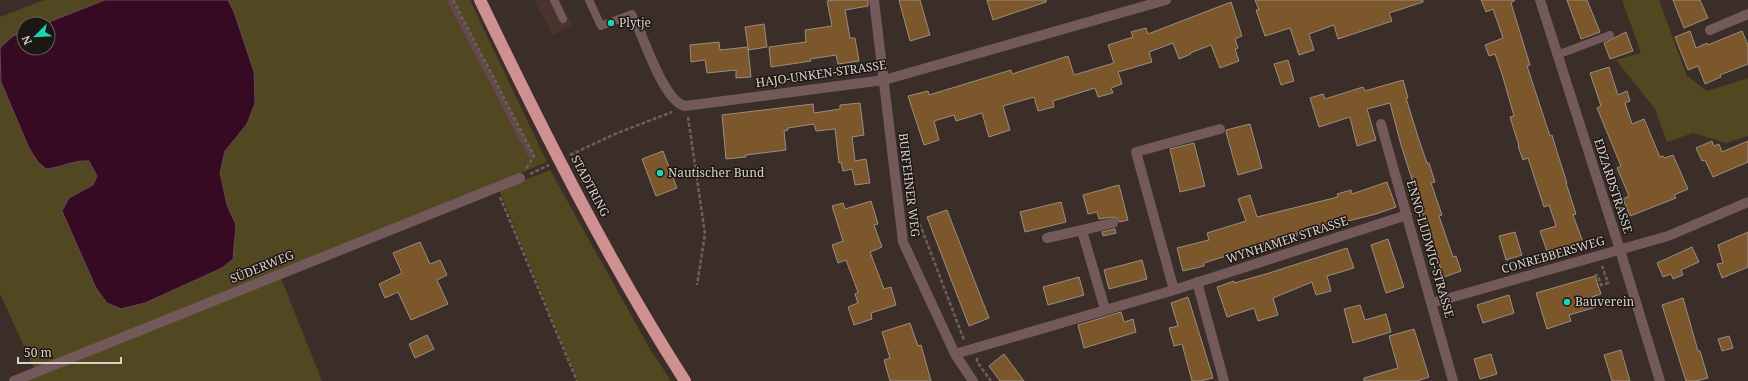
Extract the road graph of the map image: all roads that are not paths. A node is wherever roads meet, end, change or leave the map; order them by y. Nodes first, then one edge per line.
1 (480, 0) edge
2 (554, 0) edge
3 (590, 0) edge
4 (874, 0) edge
5 (1166, 0) edge
6 (1540, 0) edge
7 (1149, 2) edge
8 (1748, 14) edge
9 (564, 19) dead end
10 (637, 26) joint
11 (1710, 30) dead end
12 (1610, 35) dead end
13 (1557, 55) junction
14 (884, 80) junction
15 (1382, 124) dead end
16 (1220, 129) dead end
17 (520, 178) road end
18 (1748, 202) edge
19 (1407, 215) junction
20 (1113, 223) dead end
21 (1082, 231) junction
22 (1047, 238) dead end
23 (1620, 250) junction
24 (1197, 282) junction
25 (1174, 290) junction
26 (1432, 303) junction
27 (1105, 309) junction
28 (955, 354) junction
29 (14, 381) edge
30 (685, 381) edge
31 (972, 381) edge
32 (1224, 381) edge
33 (1454, 381) edge
34 (1660, 381) edge

1 - 30 highway, STADTRING
2 - 9 lane
3 - 10 lane
4 - 14 street, BURFEHNER WEG
5 - 7 street, HAJO-UNKEN-STRASSE
6 - 13 street, EDZARDSTRASSE
7 - 14 street, HAJO-UNKEN-STRASSE
8 - 11 street
10 - 14 street, HAJO-UNKEN-STRASSE
12 - 13 lane
13 - 23 street, EDZARDSTRASSE
14 - 28 street, BURFEHNER WEG
15 - 19 street, ENNO-LUDWIG-STRASSE
16 - 25 street
17 - 29 street, SÜDERWEG
18 - 23 street, CONREBBERSWEG
19 - 24 street, WYNHAMER STRASSE
19 - 26 street, ENNO-LUDWIG-STRASSE
20 - 21 street
21 - 22 street
21 - 27 street
23 - 26 street, CONREBBERSWEG
23 - 34 street, EDZARDSTRASSE
24 - 25 street, WYNHAMER STRASSE
24 - 32 street
25 - 27 street, WYNHAMER STRASSE
26 - 33 street, ENNO-LUDWIG-STRASSE
27 - 28 street, WYNHAMER STRASSE
28 - 31 street, BURFEHNER WEG

